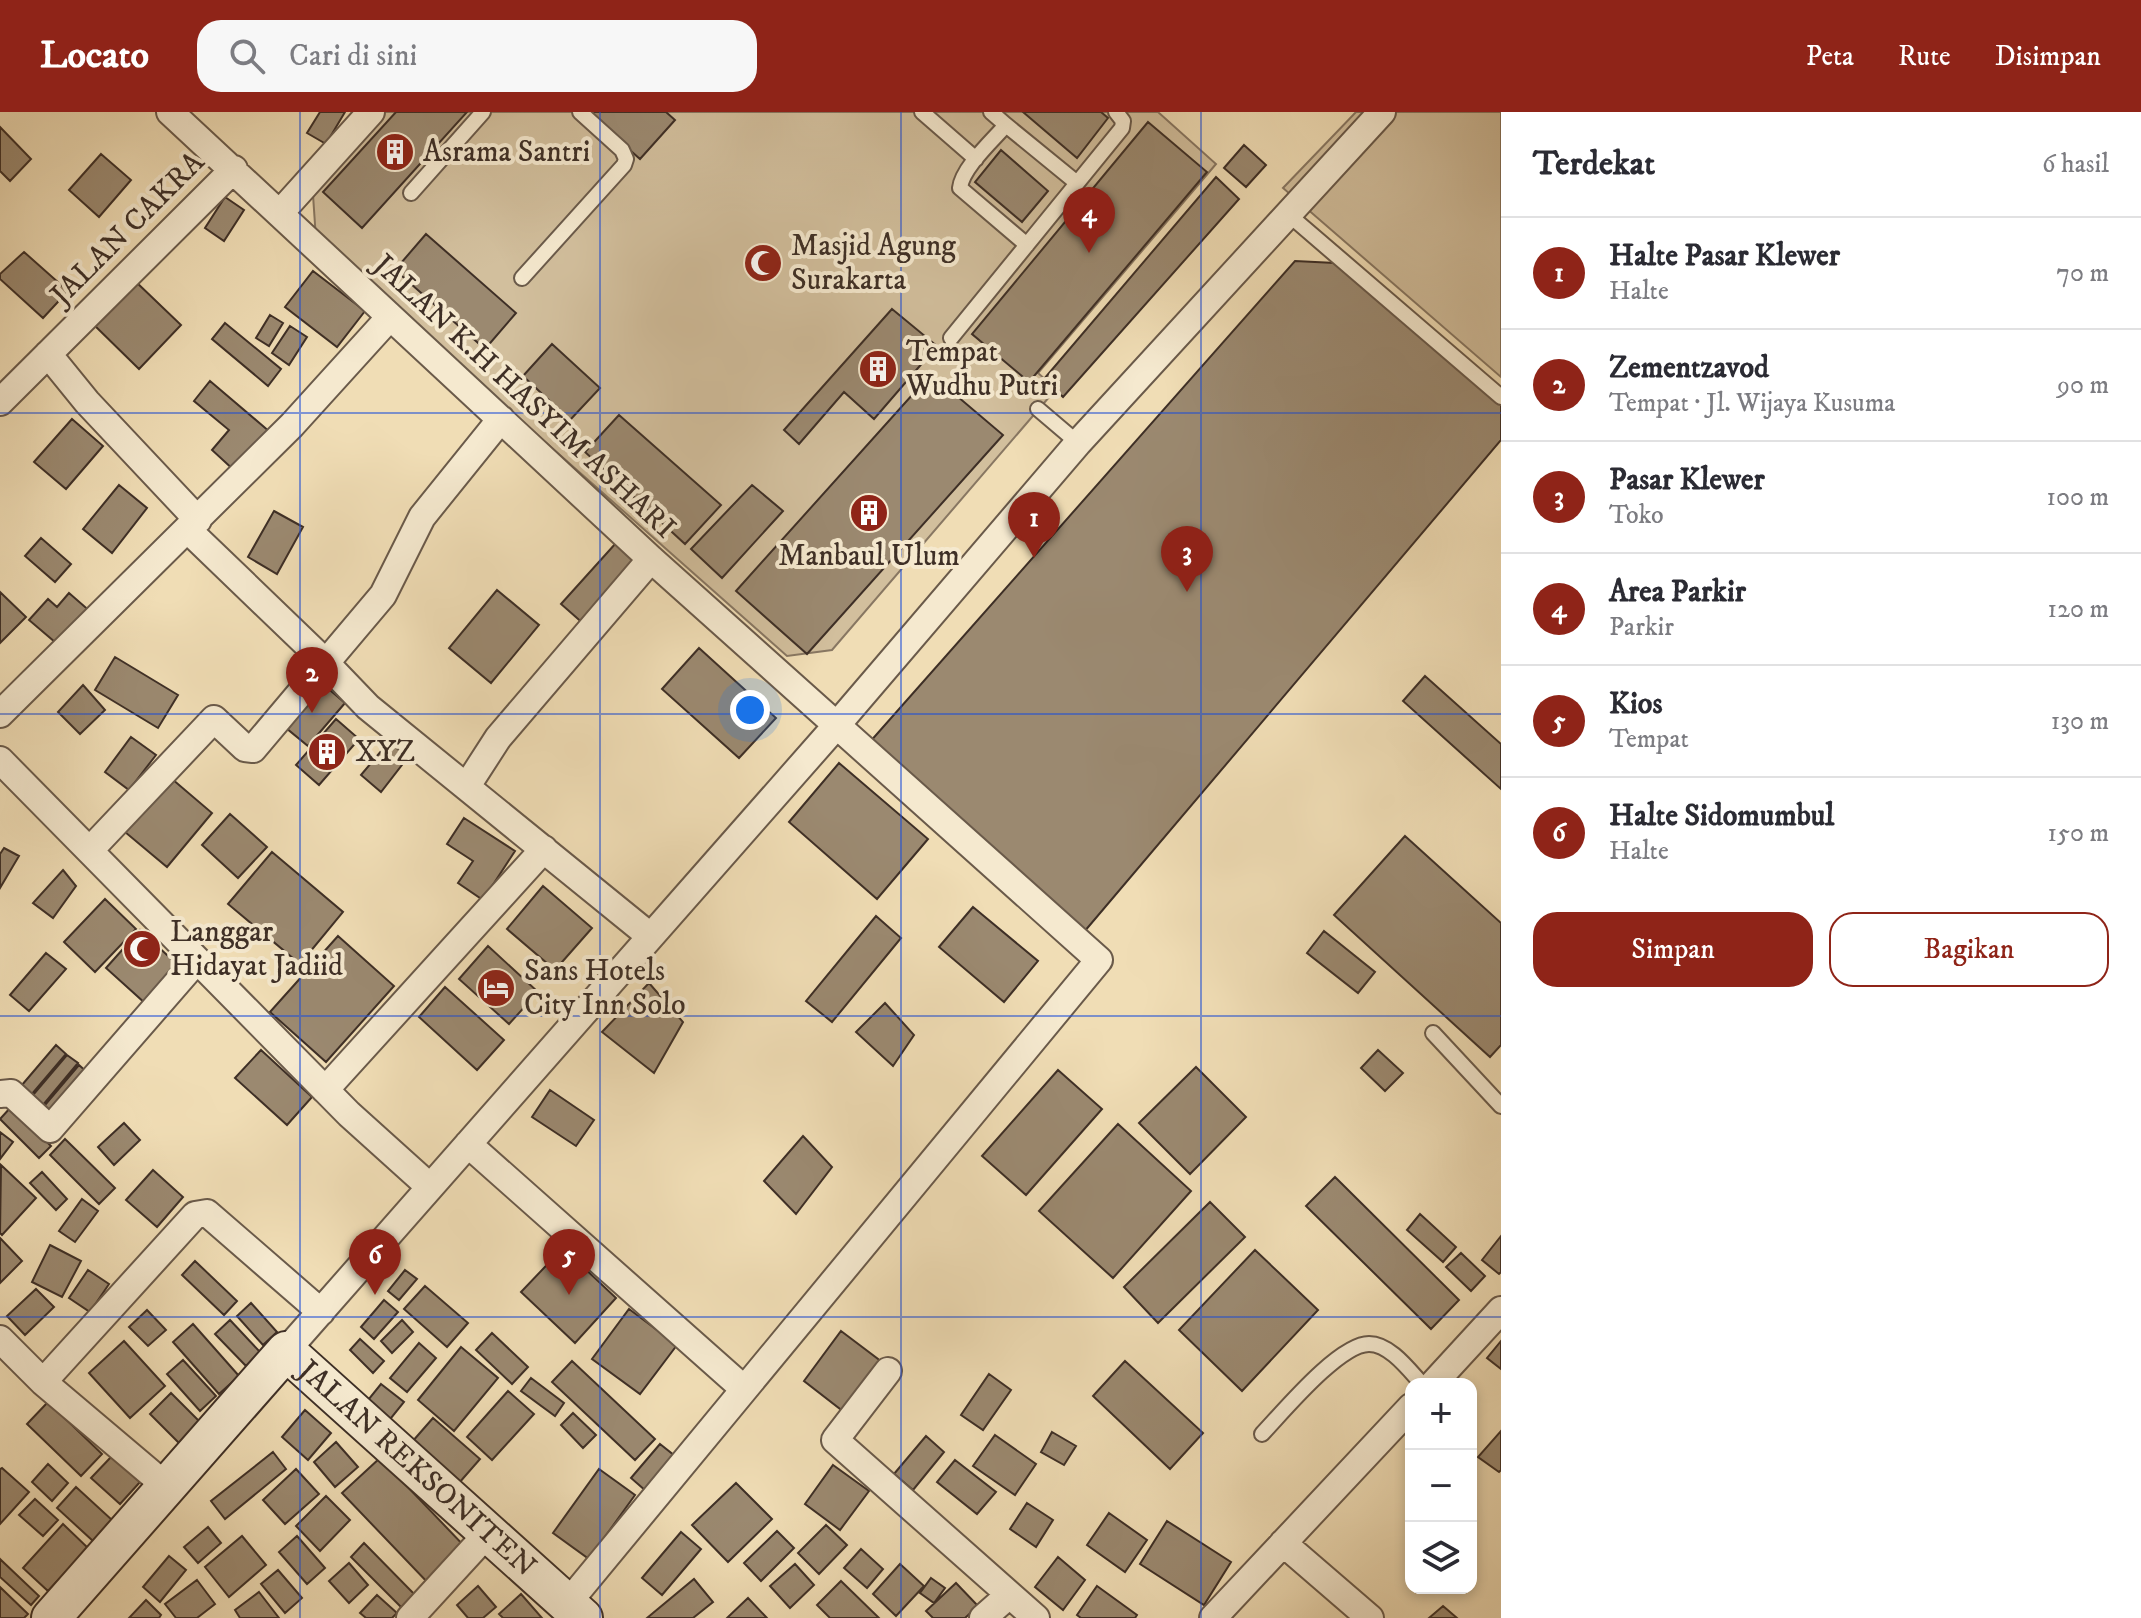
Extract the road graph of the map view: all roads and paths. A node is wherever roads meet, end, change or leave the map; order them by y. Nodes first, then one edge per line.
1 (170, 112) edge
2 (371, 112) edge
3 (483, 112) edge
4 (580, 112) edge
5 (922, 112) edge
6 (991, 112) edge
7 (1116, 112) edge
8 (1382, 112) edge
9 (1006, 125) junction
10 (976, 159) junction
11 (234, 169) junction
12 (1077, 183) junction
13 (411, 193) dead end
14 (280, 213) junction
15 (1288, 214) junction
16 (1027, 245) junction
17 (522, 278) dead end
18 (390, 317) junction
19 (951, 338) dead end
20 (48, 354) junction
21 (1501, 397) edge
22 (0, 402) edge
23 (1038, 409) dead end
24 (501, 419) junction
25 (1078, 443) junction
26 (193, 525) junction
27 (651, 559) junction
28 (325, 663) junction
29 (0, 714) edge
30 (836, 726) junction
31 (0, 760) edge
32 (467, 786) junction
33 (544, 849) junction
34 (90, 850) junction
35 (650, 936) junction
36 (197, 960) junction
37 (1433, 1033) dead end
38 (325, 1090) junction
39 (0, 1094) edge
40 (1501, 1106) edge
41 (468, 1144) junction
42 (430, 1187) junction
43 (1501, 1310) edge
44 (321, 1312) junction
45 (0, 1339) edge
46 (286, 1351) junction
47 (888, 1371) dead end
48 (1416, 1378) edge
49 (1439, 1378) edge
50 (43, 1382) junction
51 (744, 1389) junction
52 (1405, 1413) edge
53 (1262, 1434) dead end
54 (166, 1486) junction
55 (488, 1533) junction
56 (1283, 1543) junction
57 (1008, 1596) junction
58 (575, 1611) edge
59 (51, 1618) edge
60 (410, 1618) edge
61 (983, 1618) edge
62 (1036, 1618) edge
63 (1213, 1618) edge
64 (1370, 1618) edge

1 - 11 street, JALAN K.H HASYIM ASHARI
2 - 14 street
3 - 13 lane
4 - 17 lane
5 - 10 lane
6 - 9 lane
7 - 12 lane
8 - 15 street
9 - 10 lane
9 - 12 lane
10 - 16 lane
11 - 14 street, JALAN K.H HASYIM ASHARI
11 - 20 street, JALAN CAKRA
12 - 16 lane
14 - 18 street, JALAN K.H HASYIM ASHARI
15 - 21 lane
15 - 25 street
16 - 19 lane
18 - 24 street, JALAN K.H HASYIM ASHARI
18 - 26 street
20 - 22 street, JALAN CAKRA
20 - 26 street
23 - 25 lane
24 - 27 street, JALAN K.H HASYIM ASHARI
24 - 28 street
25 - 30 street
26 - 28 street
26 - 29 street
27 - 30 street, JALAN K.H HASYIM ASHARI
27 - 32 street
28 - 32 street
28 - 34 street
30 - 35 street
30 - 51 street, JALAN K.H HASYIM ASHARI
31 - 34 street
32 - 33 street
33 - 35 street
33 - 38 street
34 - 36 street
35 - 41 street
36 - 38 street
36 - 39 street
37 - 40 lane
38 - 42 street
41 - 42 street
41 - 51 street
42 - 44 street
43 - 49 street
44 - 46 street
44 - 50 street
45 - 50 street
46 - 54 street
46 - 55 street, JALAN REKSONITEN
47 - 57 street
48 - 53 lane
50 - 54 street
51 - 58 street
52 - 56 street
54 - 59 street
55 - 58 street, JALAN REKSONITEN
55 - 60 street
56 - 63 street
56 - 64 street
57 - 61 street
57 - 62 street

